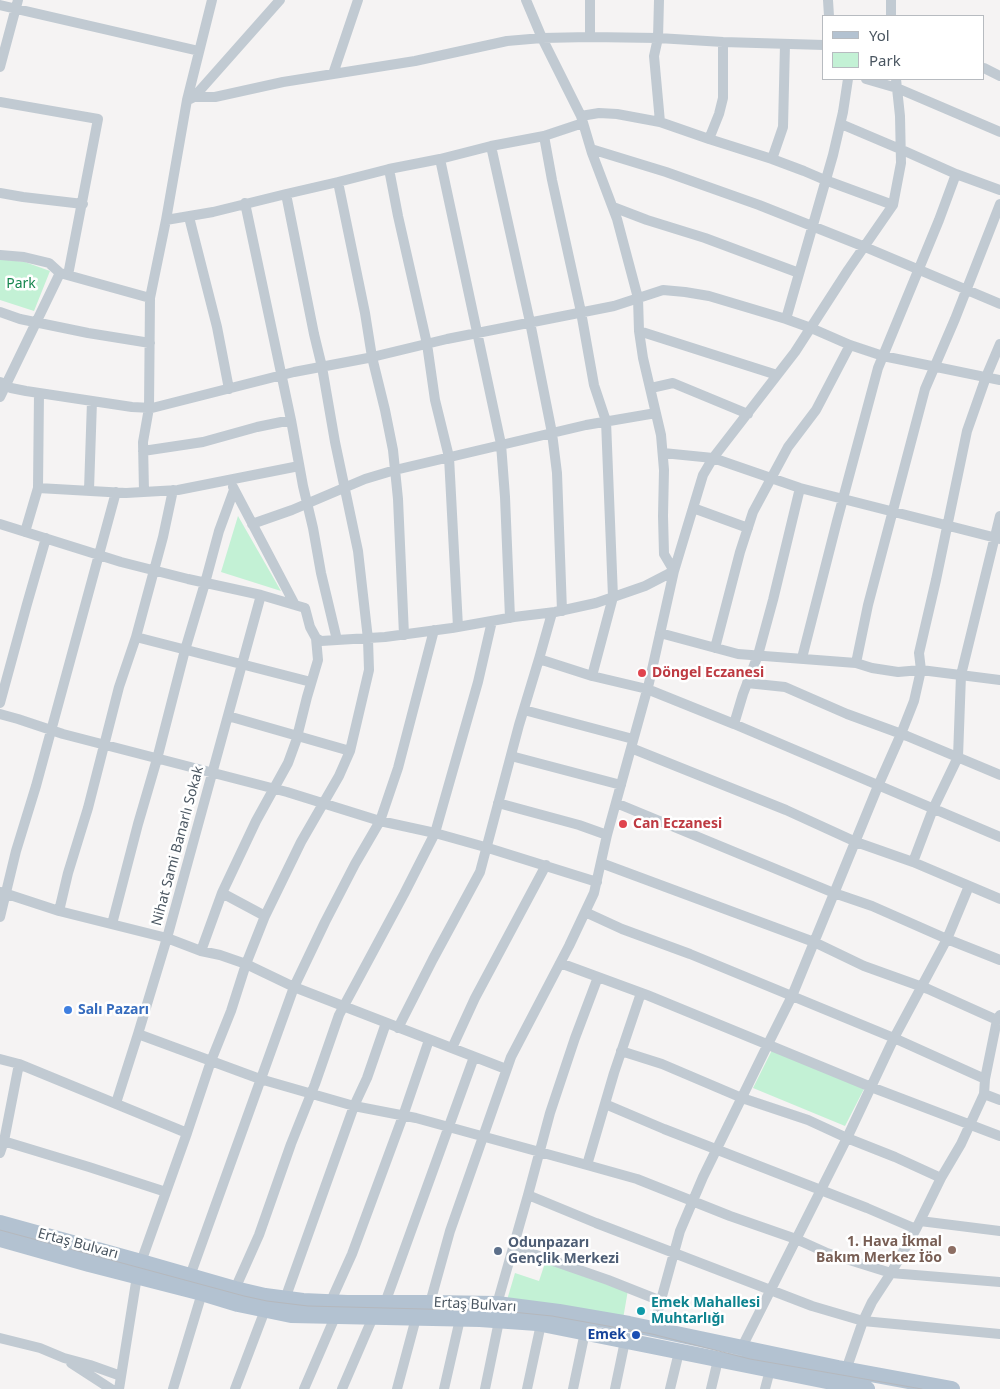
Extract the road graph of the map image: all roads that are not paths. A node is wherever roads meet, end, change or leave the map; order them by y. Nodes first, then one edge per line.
1 (212, 0) edge
2 (280, 0) edge
3 (358, 0) edge
4 (526, 0) edge
5 (590, 0) edge
6 (659, 0) edge
7 (828, 0) edge
8 (891, 0) edge
9 (17, 4) edge
10 (0, 5) edge
11 (828, 15) edge
12 (891, 15) edge
13 (590, 37) junction
14 (542, 38) junction
15 (658, 38) junction
16 (722, 42) junction
17 (784, 44) junction
18 (822, 44) edge
19 (199, 51) junction
20 (0, 67) edge
21 (985, 68) edge
22 (333, 74) junction
23 (1000, 76) edge
24 (848, 80) edge
25 (874, 80) edge
26 (896, 83) edge
27 (191, 98) junction
28 (0, 102) edge
29 (582, 119) junction
30 (660, 122) junction
31 (841, 124) junction
32 (1000, 132) edge
33 (544, 136) junction
34 (709, 139) junction
35 (491, 146) junction
36 (591, 149) junction
37 (900, 149) junction
38 (440, 159) junction
39 (772, 159) junction
40 (390, 170) junction
41 (956, 174) junction
42 (825, 180) junction
43 (338, 182) junction
44 (1000, 190) edge
45 (0, 193) edge
46 (286, 194) junction
47 (245, 203) junction
48 (83, 204) junction
49 (1000, 204) edge
50 (894, 205) junction
51 (612, 206) junction
52 (189, 216) junction
53 (166, 220) junction
54 (812, 226) junction
55 (865, 247) junction
56 (0, 255) edge
57 (919, 270) junction
58 (799, 273) junction
59 (64, 274) junction
60 (967, 290) junction
61 (150, 298) junction
62 (638, 298) junction
63 (1000, 304) edge
64 (0, 312) edge
65 (581, 312) junction
66 (786, 319) junction
67 (37, 322) junction
68 (530, 322) junction
69 (811, 328) junction
70 (639, 330) junction
71 (477, 333) junction
72 (150, 343) junction
73 (427, 344) junction
74 (1000, 344) edge
75 (850, 345) junction
76 (883, 356) junction
77 (372, 357) junction
78 (322, 367) junction
79 (936, 367) junction
80 (777, 375) junction
81 (281, 376) junction
82 (986, 377) junction
83 (1000, 380) edge
84 (2, 383) edge
85 (651, 388) junction
86 (229, 389) junction
87 (39, 393) junction
88 (0, 397) edge
89 (92, 401) junction
90 (149, 408) junction
91 (656, 413) junction
92 (748, 414) junction
93 (291, 420) junction
94 (606, 421) junction
95 (552, 433) junction
96 (501, 444) junction
97 (143, 451) junction
98 (663, 453) junction
99 (449, 457) junction
100 (713, 458) junction
101 (299, 466) junction
102 (395, 470) junction
103 (770, 477) junction
104 (229, 479) junction
105 (38, 488) junction
106 (344, 488) junction
107 (800, 488) junction
108 (89, 490) junction
109 (173, 490) junction
110 (234, 490) junction
111 (116, 492) junction
112 (144, 492) junction
113 (843, 498) junction
114 (308, 503) junction
115 (693, 508) junction
116 (893, 511) junction
117 (1000, 516) edge
118 (0, 524) edge
119 (252, 524) junction
120 (948, 525) junction
121 (748, 528) junction
122 (25, 532) junction
123 (46, 538) junction
124 (997, 538) edge
125 (100, 555) junction
126 (154, 570) junction
127 (674, 571) junction
128 (205, 583) junction
129 (261, 595) junction
130 (613, 597) junction
131 (295, 605) junction
132 (557, 612) junction
133 (510, 618) junction
134 (492, 621) junction
135 (458, 627) junction
136 (434, 630) junction
137 (660, 633) junction
138 (404, 635) junction
139 (136, 636) junction
140 (316, 638) junction
141 (368, 639) junction
142 (337, 640) junction
143 (715, 648) junction
144 (185, 650) junction
145 (758, 655) junction
146 (802, 658) junction
147 (539, 659) junction
148 (856, 663) junction
149 (242, 664) junction
150 (921, 670) junction
151 (961, 675) junction
152 (592, 676) junction
153 (1000, 680) edge
154 (311, 682) junction
155 (747, 683) junction
156 (647, 689) junction
157 (0, 704) edge
158 (524, 710) junction
159 (0, 714) edge
160 (228, 716) junction
161 (734, 724) junction
162 (52, 730) junction
163 (902, 734) junction
164 (298, 736) junction
165 (632, 744) junction
166 (104, 745) junction
167 (350, 751) junction
168 (510, 756) junction
169 (958, 757) junction
170 (158, 759) junction
171 (212, 772) junction
172 (1000, 775) edge
173 (621, 785) junction
174 (878, 786) junction
175 (274, 789) junction
176 (324, 803) junction
177 (498, 803) junction
178 (616, 803) junction
179 (932, 809) junction
180 (380, 821) junction
181 (435, 833) junction
182 (607, 835) junction
183 (1000, 837) edge
184 (856, 842) junction
185 (485, 847) junction
186 (913, 862) junction
187 (601, 863) junction
188 (546, 865) junction
189 (597, 882) junction
190 (969, 886) junction
191 (3, 892) edge
192 (222, 893) junction
193 (834, 893) junction
194 (1000, 899) edge
195 (59, 911) junction
196 (585, 912) junction
197 (265, 916) junction
198 (0, 917) edge
199 (112, 924) junction
200 (167, 938) junction
201 (947, 939) junction
202 (814, 942) junction
203 (201, 951) junction
204 (1000, 960) edge
205 (560, 963) junction
206 (246, 964) junction
207 (598, 977) junction
208 (294, 987) junction
209 (922, 987) junction
210 (641, 993) junction
211 (792, 996) junction
212 (344, 1006) junction
213 (998, 1017) edge
214 (386, 1022) junction
215 (398, 1028) junction
216 (138, 1034) junction
217 (894, 1038) junction
218 (429, 1040) junction
219 (996, 1042) edge
220 (768, 1044) junction
221 (452, 1048) junction
222 (621, 1051) junction
223 (474, 1057) junction
224 (0, 1060) edge
225 (211, 1061) junction
226 (19, 1064) junction
227 (506, 1069) junction
228 (260, 1079) junction
229 (985, 1079) junction
230 (871, 1087) junction
231 (310, 1093) junction
232 (984, 1094) junction
233 (742, 1098) junction
234 (1000, 1100) edge
235 (116, 1103) junction
236 (605, 1104) junction
237 (354, 1106) junction
238 (403, 1116) junction
239 (970, 1124) junction
240 (449, 1128) junction
241 (187, 1133) junction
242 (1000, 1136) edge
243 (482, 1137) junction
244 (847, 1138) junction
245 (2, 1140) edge
246 (717, 1149) junction
247 (539, 1151) junction
248 (0, 1153) edge
249 (587, 1165) junction
250 (941, 1178) junction
251 (821, 1189) junction
252 (166, 1192) junction
253 (528, 1195) junction
254 (693, 1201) junction
255 (0, 1223) edge
256 (918, 1225) junction
257 (1000, 1230) edge
258 (0, 1239) edge
259 (796, 1239) junction
260 (513, 1247) junction
261 (674, 1253) junction
262 (139, 1269) junction
263 (891, 1273) junction
264 (190, 1276) junction
265 (1000, 1282) edge
266 (235, 1289) junction
267 (770, 1291) junction
268 (202, 1293) junction
269 (285, 1299) junction
270 (661, 1301) junction
271 (385, 1303) junction
272 (430, 1303) junction
273 (265, 1310) junction
274 (333, 1310) junction
275 (498, 1313) junction
276 (373, 1317) junction
277 (416, 1318) junction
278 (460, 1319) junction
279 (863, 1321) junction
280 (541, 1324) junction
281 (653, 1329) junction
282 (585, 1332) junction
283 (1000, 1334) edge
284 (0, 1338) edge
285 (626, 1341) junction
286 (742, 1347) junction
287 (679, 1352) junction
288 (64, 1358) junction
289 (718, 1360) junction
290 (770, 1370) junction
291 (846, 1370) junction
292 (822, 1385) edge
293 (119, 1386) edge
294 (173, 1389) edge
295 (235, 1389) edge
296 (304, 1389) edge
297 (342, 1389) edge
298 (397, 1389) edge
299 (444, 1389) edge
300 (485, 1389) edge
301 (527, 1389) edge
302 (573, 1389) edge
303 (615, 1389) edge
304 (670, 1389) edge
305 (711, 1389) edge
306 (765, 1389) edge
307 (868, 1389) edge
308 (952, 1389) edge

1 - 19 street
2 - 27 street
3 - 22 street
4 - 14 street
5 - 13 street
6 - 15 street
7 - 11 street
8 - 12 street
9 - 10 street
9 - 19 street
9 - 20 street
13 - 14 street
13 - 15 street
14 - 22 street
14 - 29 street
15 - 16 street
15 - 30 street
16 - 17 street
16 - 34 street
17 - 18 street
17 - 39 street
19 - 27 street
21 - 23 street
22 - 27 street
24 - 31 street
25 - 26 street
26 - 32 street
26 - 37 street
27 - 53 street
28 - 48 street
29 - 30 street
29 - 33 street
29 - 36 street
30 - 34 street
31 - 37 street
31 - 42 street
33 - 35 street
33 - 65 street
34 - 39 street
35 - 38 street
35 - 68 street
36 - 51 street
36 - 54 street
37 - 41 street
37 - 50 street
38 - 40 street
38 - 71 street
39 - 42 street
40 - 43 street
40 - 73 street
41 - 44 street
41 - 57 street
42 - 50 street
42 - 54 street
43 - 46 street
43 - 77 street
45 - 48 street
46 - 47 street
46 - 78 street
47 - 52 street
47 - 81 street
48 - 59 street
49 - 60 street
50 - 55 street
51 - 58 street
51 - 62 street
52 - 53 street
52 - 86 street
53 - 61 street
54 - 55 street
54 - 58 street
55 - 57 street
55 - 69 street
56 - 59 street
57 - 60 street
57 - 76 street
58 - 66 street
59 - 61 street
59 - 67 street
60 - 63 street
60 - 79 street
61 - 72 street
62 - 65 street
62 - 66 street
62 - 70 street
64 - 67 street
65 - 68 street
65 - 94 street
66 - 69 street
67 - 72 street
67 - 84 street
68 - 71 street
68 - 95 street
69 - 75 street
69 - 80 street
70 - 80 street
70 - 85 street
71 - 73 street
71 - 96 street
72 - 90 street
73 - 77 street
73 - 99 street
74 - 82 street
75 - 76 street
75 - 103 street
76 - 79 street
76 - 113 street
77 - 78 street
77 - 102 street
78 - 81 street
78 - 106 street
79 - 82 street
79 - 116 street
80 - 92 street
81 - 86 street
81 - 93 street
82 - 83 street
82 - 120 street
84 - 87 street
84 - 88 street
85 - 91 street
85 - 92 street
86 - 90 street
87 - 89 street
87 - 105 street
89 - 90 street
89 - 108 street
90 - 97 street
91 - 94 street
91 - 98 street
92 - 100 street
93 - 97 street
93 - 101 street
94 - 95 street
94 - 130 street
95 - 96 street
95 - 132 street
96 - 99 street
96 - 133 street
97 - 112 street
98 - 100 street
98 - 127 street
99 - 102 street
99 - 135 street
100 - 103 street
100 - 115 street
101 - 104 street
101 - 114 street
102 - 106 street
102 - 138 street
103 - 107 street
103 - 121 street
104 - 109 street
104 - 110 street
105 - 108 street
105 - 122 street
106 - 114 street
106 - 141 street
107 - 113 street
107 - 145 street
108 - 111 street
109 - 112 street
109 - 126 street
110 - 119 street
110 - 128 street
111 - 112 street
111 - 125 street
113 - 116 street
113 - 146 street
114 - 119 street
114 - 142 street
115 - 121 street
115 - 127 street
116 - 120 street
116 - 148 street
117 - 124 street
118 - 122 street
119 - 131 street
120 - 124 street
120 - 150 street
121 - 143 street
122 - 123 street
123 - 125 street
123 - 157 street
124 - 151 street
125 - 126 street
125 - 162 street
126 - 128 street
126 - 139 street
127 - 130 street
127 - 137 street
128 - 129 street
128 - 144 street
129 - 131 street
129 - 149 street, Nihat Sami Banarlı Sokak
130 - 132 street
130 - 152 street
131 - 140 street
132 - 133 street
132 - 147 street
133 - 134 street
134 - 135 street
134 - 181 street
135 - 136 street
136 - 138 street
136 - 180 street
137 - 143 street
137 - 156 street
138 - 141 street
139 - 144 street
139 - 166 street
140 - 142 street
140 - 154 street
141 - 142 street
141 - 167 street
143 - 145 street
144 - 149 street
144 - 170 street
145 - 146 street
145 - 155 street
146 - 148 street
147 - 152 street
147 - 158 street
148 - 150 street
149 - 154 street
149 - 160 street, Nihat Sami Banarlı Sokak
150 - 151 street
150 - 163 street
151 - 153 street
151 - 169 street
152 - 156 street
154 - 164 street
155 - 161 street
155 - 163 street
156 - 161 street
156 - 165 street
158 - 165 street
158 - 168 street
159 - 162 street
160 - 164 street
160 - 171 street, Nihat Sami Banarlı Sokak
161 - 174 street
162 - 166 street
162 - 191 street
163 - 169 street
163 - 174 street
164 - 167 street
164 - 175 street
165 - 173 street
165 - 184 street
166 - 170 street
166 - 195 street
167 - 176 street
168 - 173 street
168 - 177 street
169 - 172 street
169 - 179 street
170 - 171 street
170 - 199 street
171 - 175 street
171 - 200 street, Nihat Sami Banarlı Sokak
173 - 178 street
174 - 179 street
174 - 184 street
175 - 176 street
175 - 192 street
176 - 180 street
176 - 197 street
177 - 182 street
177 - 185 street
178 - 182 street
178 - 193 street
179 - 183 street
179 - 186 street
180 - 181 street
180 - 208 street
181 - 185 street
181 - 212 street
182 - 187 street
184 - 186 street
184 - 193 street
185 - 188 street
185 - 215 street
186 - 190 street
187 - 189 street
187 - 202 street
188 - 189 street
188 - 221 street
189 - 196 street
190 - 194 street
190 - 201 street
191 - 195 street
191 - 198 street
192 - 197 street
192 - 203 street
193 - 201 street
193 - 202 street
195 - 199 street
196 - 205 street
196 - 211 street
197 - 206 street
199 - 200 street
200 - 203 street
200 - 216 street, Nihat Sami Banarlı Sokak
201 - 204 street
201 - 209 street
202 - 209 street
202 - 211 street
203 - 206 street
205 - 207 street
205 - 227 street
206 - 208 street
206 - 225 street
207 - 210 street
207 - 247 street
208 - 212 street
208 - 228 street
209 - 213 street
209 - 217 street
210 - 220 street
210 - 222 street
211 - 217 street
211 - 220 street
212 - 214 street
212 - 231 street
213 - 219 street
214 - 215 street
214 - 237 street
215 - 218 street
216 - 225 street
216 - 235 street, Nihat Sami Banarlı Sokak
217 - 229 street
217 - 230 street
218 - 221 street
218 - 238 street
219 - 229 street
220 - 230 street
220 - 233 street
221 - 223 street
222 - 233 street
222 - 236 street
223 - 227 street
223 - 240 street
224 - 226 street
225 - 228 street
225 - 241 street
226 - 235 street
226 - 245 street
227 - 243 street
228 - 231 street
228 - 264 street
229 - 232 street
230 - 239 street
230 - 244 street
231 - 237 street
231 - 266 street
232 - 234 street
232 - 239 street
233 - 244 street
233 - 246 street
235 - 241 street
236 - 246 street
236 - 249 street
237 - 238 street
237 - 269 street
238 - 240 street
238 - 274 street
239 - 242 street
239 - 250 street
240 - 243 street
240 - 271 street
241 - 252 street
243 - 247 street
243 - 272 street
244 - 250 street
244 - 251 street
245 - 248 street
245 - 252 street
246 - 251 street
246 - 254 street
247 - 249 street
247 - 253 street
249 - 254 street
250 - 256 street
251 - 256 street
251 - 259 street
252 - 262 street
253 - 260 street
253 - 261 street
254 - 259 street
254 - 261 street
255 - 262 main road, Ertaş Bulvarı
256 - 257 street
256 - 263 street
258 - 262 main road, Ertaş Bulvarı
259 - 263 street
259 - 267 street
260 - 270 street
260 - 275 street
261 - 267 street
261 - 270 street
262 - 264 main road, Ertaş Bulvarı
262 - 268 main road, Ertaş Bulvarı
262 - 293 street
263 - 265 street
263 - 279 street
264 - 266 main road, Ertaş Bulvarı
266 - 269 main road, Ertaş Bulvarı
267 - 279 street
267 - 286 street
268 - 273 main road, Ertaş Bulvarı
268 - 294 street
269 - 274 main road, Ertaş Bulvarı
270 - 281 street
271 - 272 main road, Ertaş Bulvarı
271 - 274 main road, Ertaş Bulvarı
272 - 275 main road, Ertaş Bulvarı
273 - 274 main road, Ertaş Bulvarı
273 - 295 street
274 - 276 main road, Ertaş Bulvarı
274 - 296 street
275 - 278 main road, Ertaş Bulvarı
275 - 280 main road, Ertaş Bulvarı
275 - 281 main road, Ertaş Bulvarı
275 - 300 street
276 - 277 main road, Ertaş Bulvarı
276 - 297 street
277 - 278 main road, Ertaş Bulvarı
277 - 298 street
278 - 299 street
279 - 283 street
279 - 291 street
280 - 282 main road, Ertaş Bulvarı
280 - 301 street
281 - 286 main road, Ertaş Bulvarı
282 - 285 main road, Ertaş Bulvarı
282 - 302 street
284 - 288 street
285 - 287 main road, Ertaş Bulvarı
285 - 303 street
286 - 291 main road, Ertaş Bulvarı
287 - 289 main road, Ertaş Bulvarı
287 - 304 street
288 - 293 street
288 - 293 street
289 - 290 main road, Ertaş Bulvarı
289 - 305 street
290 - 292 main road, Ertaş Bulvarı
290 - 306 street
291 - 308 main road, Ertaş Bulvarı
292 - 307 main road, Ertaş Bulvarı

